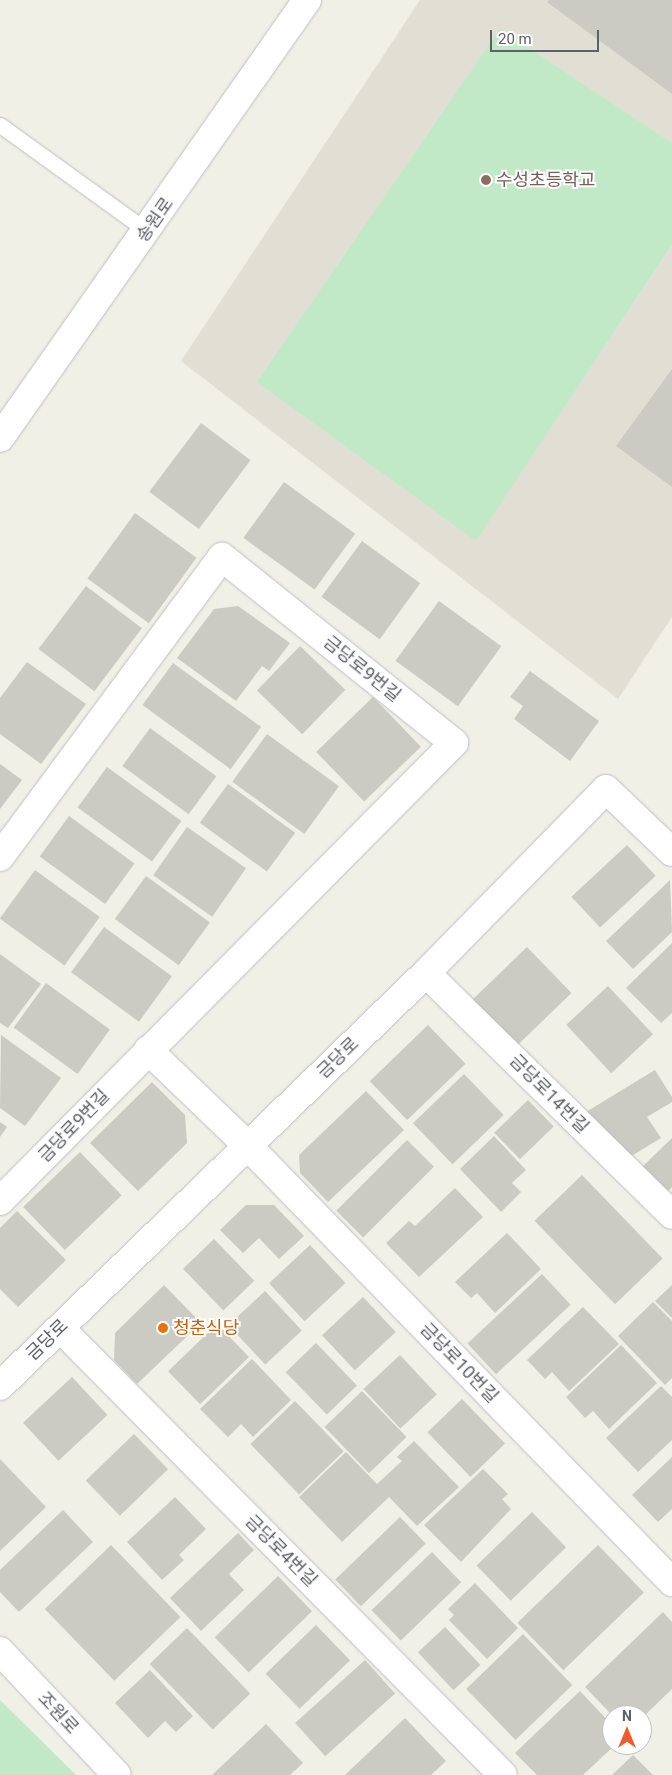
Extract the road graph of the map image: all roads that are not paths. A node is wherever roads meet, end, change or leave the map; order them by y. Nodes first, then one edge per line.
1 (307, 0) edge
2 (0, 125) edge
3 (147, 231) junction
4 (0, 438) edge
5 (672, 852) edge
6 (0, 857) edge
7 (426, 972) junction
8 (148, 1050) junction
9 (247, 1145) junction
10 (0, 1201) edge
11 (672, 1215) edge
12 (60, 1328) junction
13 (0, 1386) edge
14 (672, 1582) edge
15 (0, 1651) edge
16 (117, 1775) edge
17 (503, 1775) edge

1 - 3 street, 송원로
2 - 3 lane
3 - 4 street, 송원로
5 - 7 street, 금당로
6 - 8 street, 금당로9번길
7 - 9 street, 금당로
7 - 11 street, 금당로14번길
8 - 9 street
8 - 10 street, 금당로9번길
9 - 12 street, 금당로
9 - 14 street, 금당로10번길
12 - 13 street, 금당로
12 - 17 street, 금당로4번길
15 - 16 street, 조원로

